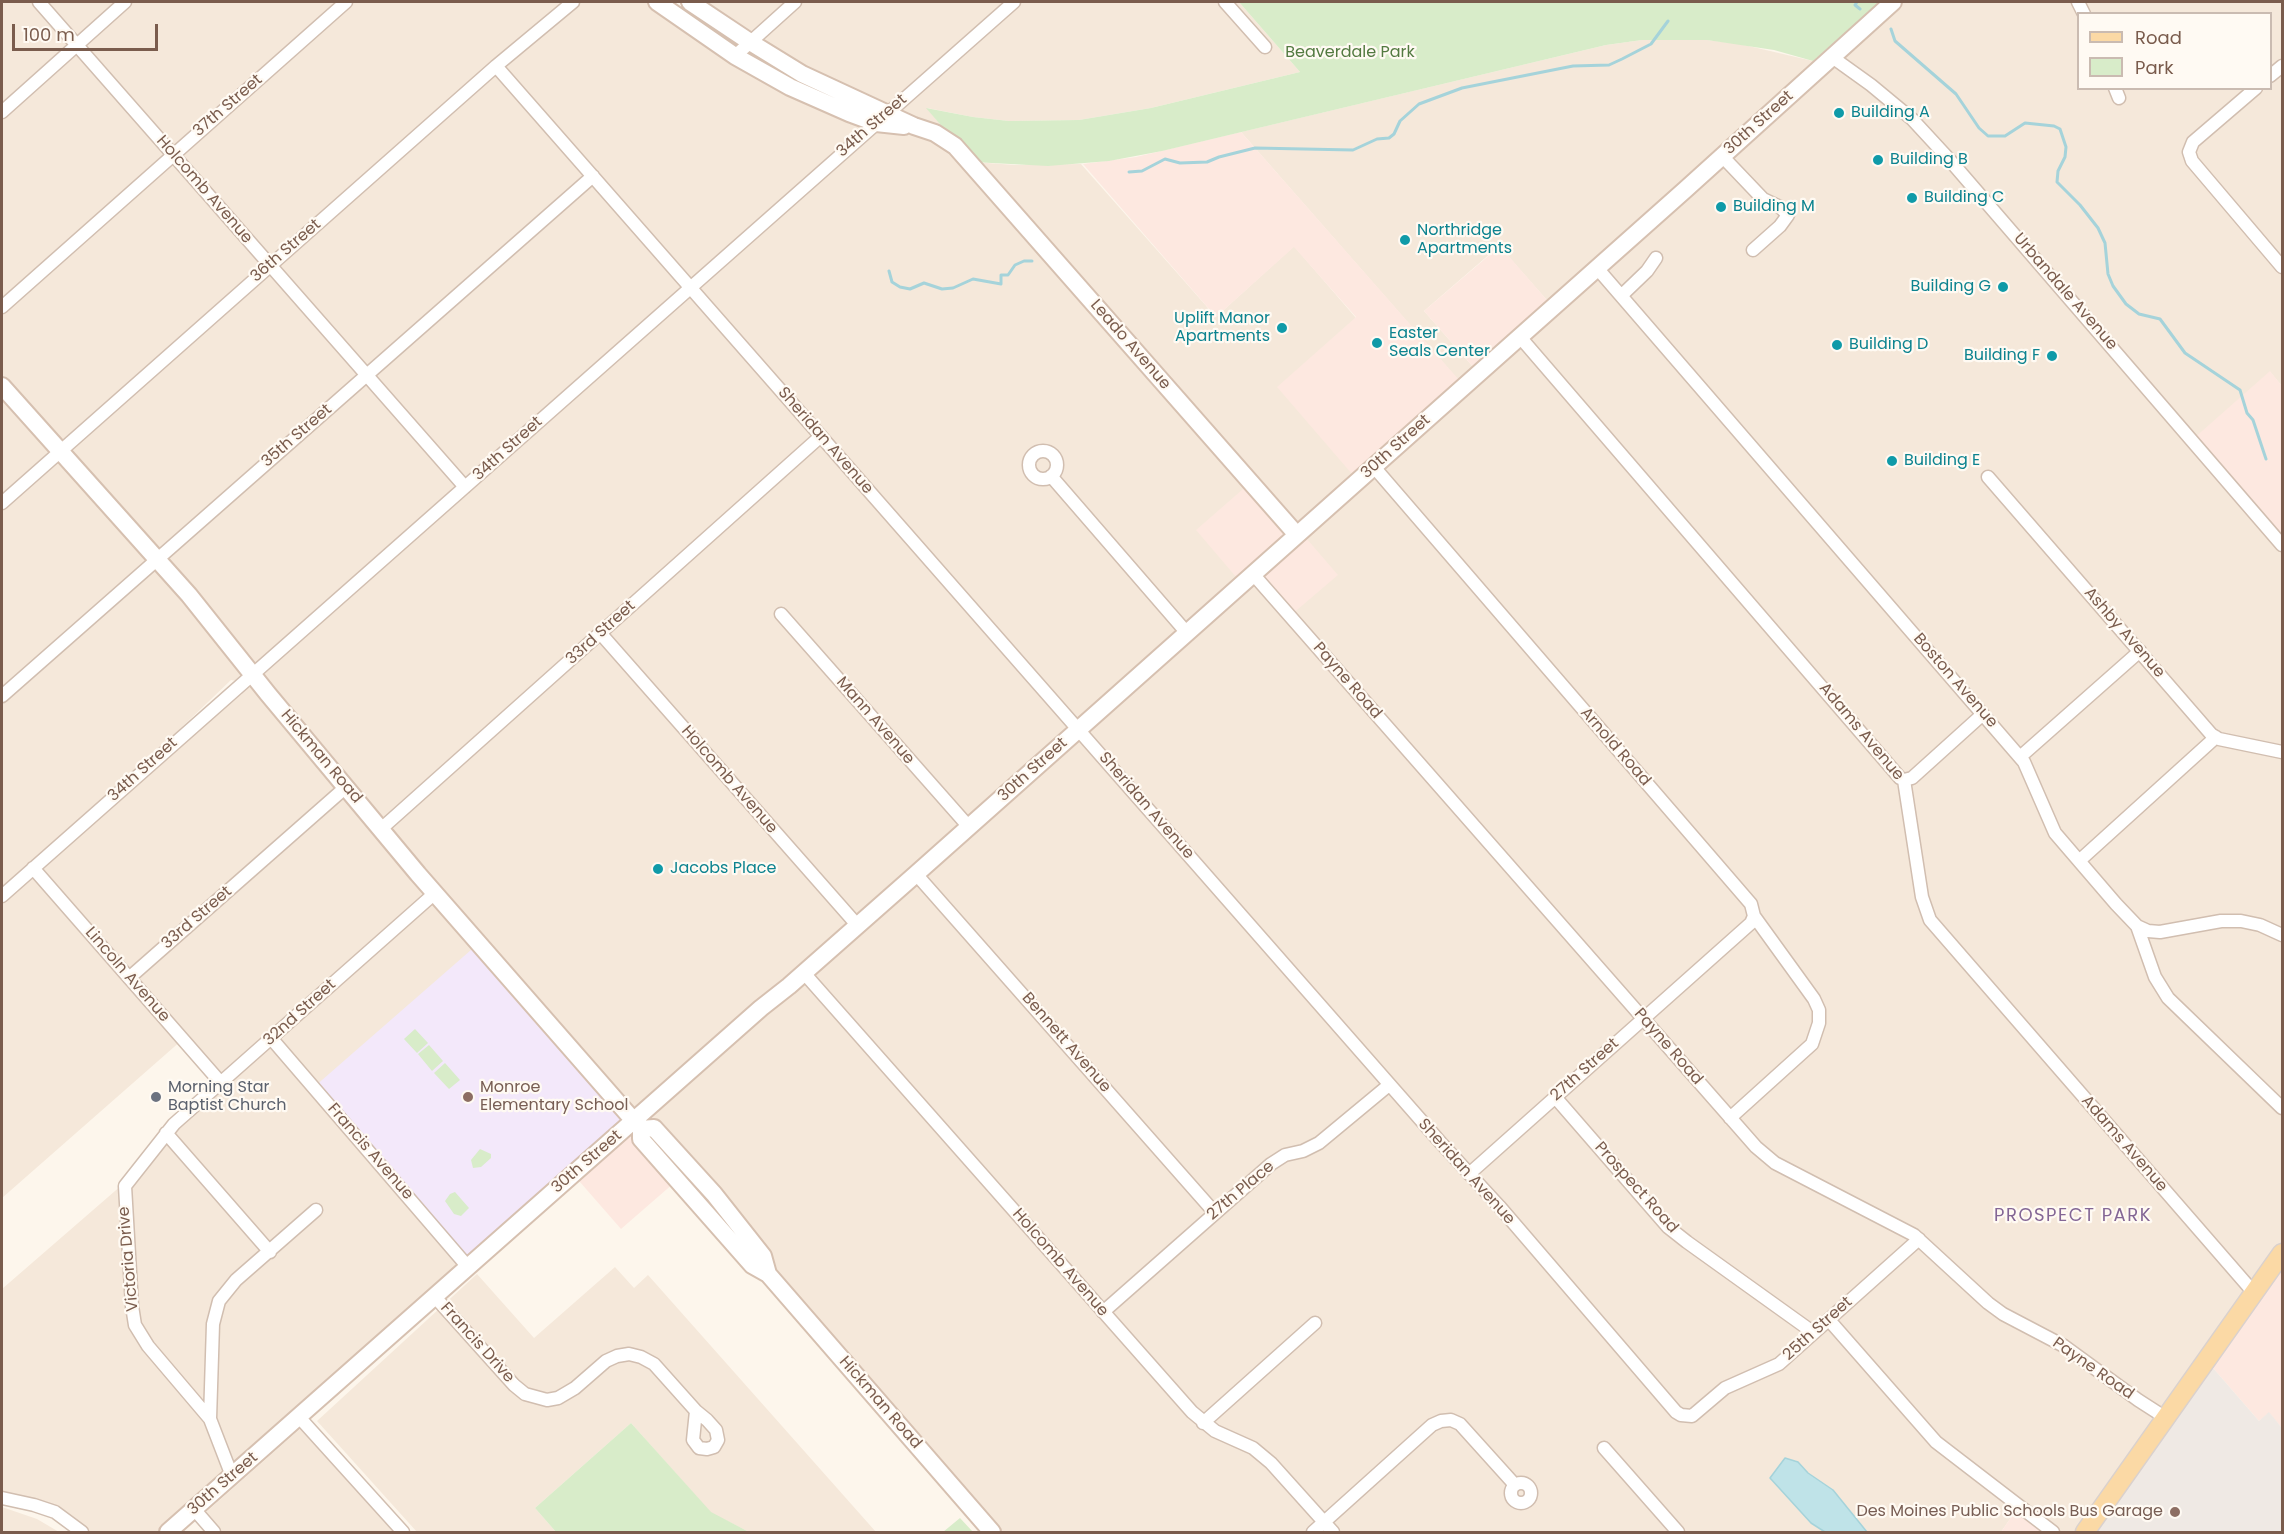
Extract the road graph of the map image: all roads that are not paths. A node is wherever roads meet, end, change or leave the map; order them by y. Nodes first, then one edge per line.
1 (39, 2) edge
2 (125, 2) edge
3 (346, 2) edge
4 (573, 2) edge
5 (657, 2) edge
6 (690, 2) edge
7 (795, 2) edge
8 (1014, 2) edge
9 (1225, 2) edge
10 (1893, 2) edge
11 (750, 42) junction
12 (77, 45) junction
13 (1265, 47) dead end
14 (735, 56) junction
15 (1832, 57) junction
16 (496, 66) junction
17 (2254, 90) edge
18 (2, 112) edge
19 (882, 118) junction
20 (173, 155) junction
21 (1722, 156) junction
22 (593, 176) junction
23 (1753, 250) dead end
24 (1656, 258) dead end
25 (270, 265) junction
26 (2283, 267) edge
27 (1598, 268) junction
28 (690, 287) junction
29 (1622, 295) junction
30 (2, 307) edge
31 (1520, 337) junction
32 (367, 375) junction
33 (2, 386) edge
34 (821, 436) junction
35 (60, 451) junction
36 (1374, 467) junction
37 (1051, 476) dead end
38 (1988, 477) dead end
39 (465, 487) junction
40 (2, 503) edge
41 (1297, 535) junction
42 (2283, 545) edge
43 (157, 560) junction
44 (1253, 574) junction
45 (781, 614) dead end
46 (1187, 633) junction
47 (601, 634) junction
48 (2140, 651) junction
49 (252, 674) junction
50 (2, 696) edge
51 (1983, 714) junction
52 (1078, 730) junction
53 (2216, 737) junction
54 (2283, 752) edge
55 (2020, 757) junction
56 (1904, 780) junction
57 (346, 787) junction
58 (969, 827) junction
59 (381, 829) junction
60 (2079, 861) junction
61 (33, 868) junction
62 (916, 874) junction
63 (435, 893) junction
64 (2, 896) edge
65 (1754, 916) junction
66 (858, 926) junction
67 (2137, 926) junction
68 (2281, 931) edge
69 (804, 973) junction
70 (129, 978) junction
71 (1643, 1018) junction
72 (271, 1038) junction
73 (221, 1083) junction
74 (1389, 1085) junction
75 (1555, 1097) junction
76 (2283, 1108) edge
77 (1730, 1118) junction
78 (638, 1125) junction
79 (166, 1133) junction
80 (1469, 1174) junction
81 (316, 1210) dead end
82 (1215, 1213) junction
83 (1919, 1239) junction
84 (270, 1252) junction
85 (2283, 1253) edge
86 (468, 1267) junction
87 (2255, 1294) junction
88 (435, 1297) junction
89 (1103, 1312) junction
90 (1829, 1320) junction
91 (1315, 1323) dead end
92 (1814, 1333) junction
93 (696, 1411) dead end
94 (1676, 1412) joint
95 (299, 1417) junction
96 (2166, 1418) junction
97 (210, 1419) junction
98 (1203, 1423) junction
99 (1604, 1449) dead end
100 (232, 1476) junction
101 (1515, 1485) dead end
102 (2, 1498) edge
103 (194, 1509) junction
104 (1324, 1522) junction
105 (82, 1533) edge
106 (168, 1533) edge
107 (214, 1533) edge
108 (403, 1533) edge
109 (992, 1533) edge
110 (1313, 1533) edge
111 (1333, 1533) edge
112 (1678, 1533) edge
113 (2053, 1533) edge
114 (2085, 1533) edge

1 - 12 street, Holcomb Avenue
2 - 12 street
3 - 20 street, 37th Street
4 - 16 street, 36th Street
5 - 14 street
6 - 11 street
7 - 11 street
8 - 19 street, 34th Street
9 - 13 street
10 - 15 street, 30th Street
11 - 14 street
11 - 19 street
12 - 18 street
12 - 20 street, Holcomb Avenue
14 - 19 street
15 - 21 street, 30th Street
15 - 42 street, Urbandale Avenue
16 - 22 street, Sheridan Avenue
16 - 25 street, 36th Street
17 - 26 street
19 - 28 street, 34th Street
19 - 41 street, Leado Avenue
20 - 25 street, Holcomb Avenue
20 - 30 street, 37th Street
21 - 23 street
21 - 27 street, 30th Street
22 - 28 street, Sheridan Avenue
22 - 32 street, 35th Street
24 - 29 street
25 - 32 street, Holcomb Avenue
25 - 35 street, 36th Street
27 - 29 street, Boston Avenue
27 - 31 street, 30th Street
28 - 34 street, Sheridan Avenue
28 - 39 street, 34th Street
29 - 51 street, Boston Avenue
31 - 36 street, 30th Street
31 - 56 street, Adams Avenue
32 - 39 street, Holcomb Avenue
32 - 43 street, 35th Street
33 - 35 street, Hickman Road
34 - 47 street, 33rd Street
34 - 52 street, Sheridan Avenue
35 - 40 street, 36th Street
35 - 43 street, Hickman Road
36 - 41 street, 30th Street
36 - 65 street, Arnold Road
37 - 46 street
38 - 48 street, Ashby Avenue
39 - 49 street, 34th Street
41 - 44 street, 30th Street
43 - 49 street, Hickman Road
43 - 50 street, 35th Street
44 - 46 street, 30th Street
44 - 71 street, Payne Road
45 - 58 street, Mann Avenue
46 - 52 street, 30th Street
47 - 59 street, 33rd Street
47 - 66 street, Holcomb Avenue
48 - 53 street, Ashby Avenue
48 - 55 street
49 - 57 street, Hickman Road
49 - 61 street, 34th Street
51 - 55 street, Boston Avenue
51 - 56 street
52 - 58 street, 30th Street
52 - 74 street, Sheridan Avenue
53 - 54 street
53 - 60 street
55 - 60 street, Boston Avenue
56 - 87 street, Adams Avenue
57 - 59 street, Hickman Road
57 - 70 street, 33rd Street
58 - 62 street, 30th Street
59 - 63 street, Hickman Road
60 - 67 street, Boston Avenue
61 - 64 street, 34th Street
61 - 70 street, Lincoln Avenue
62 - 66 street, 30th Street
62 - 82 street, Bennett Avenue
63 - 72 street, 32nd Street
63 - 78 street, Hickman Road
65 - 71 street, 27th Street
65 - 77 street, Arnold Road
66 - 69 street, 30th Street
67 - 68 street
67 - 76 street, Boston Avenue
69 - 78 street, 30th Street
69 - 89 street, Holcomb Avenue
70 - 73 street, Lincoln Avenue
71 - 75 street, 27th Street
71 - 77 street, Payne Road
72 - 73 street, 32nd Street
72 - 86 street, Francis Avenue
73 - 79 street, 32nd Street
74 - 80 street, Sheridan Avenue
74 - 82 street, 27th Place
75 - 80 street, 27th Street
75 - 92 street, Prospect Road
77 - 83 street, Payne Road
78 - 86 street, 30th Street
78 - 109 street, Hickman Road
79 - 84 street
79 - 97 street, Victoria Drive
80 - 94 street, Sheridan Avenue
81 - 84 street
82 - 89 street, 27th Place
83 - 90 street, 25th Street
83 - 96 street, Payne Road
84 - 97 street
85 - 87 main road
86 - 88 street, 30th Street
87 - 96 main road
88 - 93 street, Francis Drive
88 - 95 street, 30th Street
89 - 98 street, Holcomb Avenue
90 - 92 street, 25th Street
90 - 113 street
91 - 98 street
92 - 94 street, 25th Street
95 - 100 street, 30th Street
95 - 108 street
96 - 114 main road
97 - 100 street, Victoria Drive
98 - 104 street, Holcomb Avenue
99 - 112 street
100 - 103 street, 30th Street
101 - 104 street
102 - 105 street
103 - 106 street, 30th Street
103 - 107 street
104 - 110 street
104 - 111 street, Holcomb Avenue

